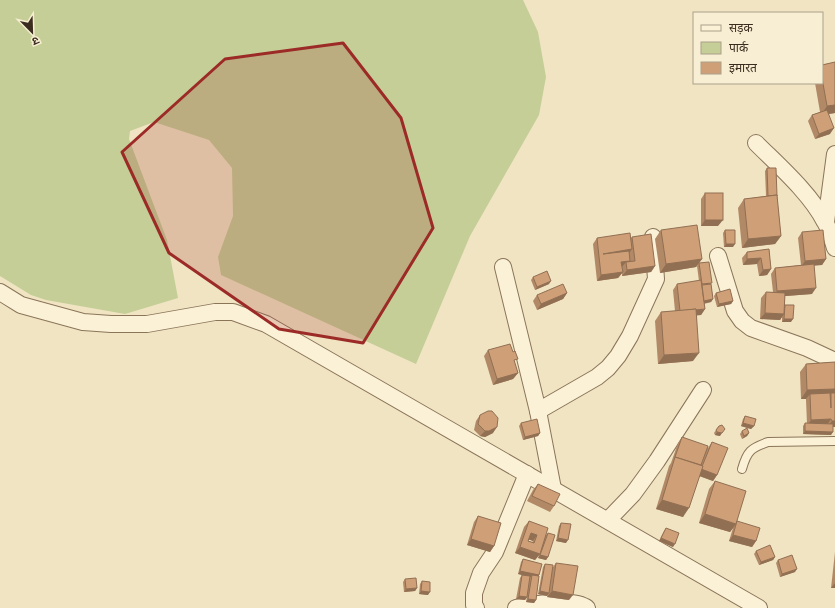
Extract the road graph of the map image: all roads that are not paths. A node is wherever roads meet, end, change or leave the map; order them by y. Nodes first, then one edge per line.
1 (756, 143) dead end
2 (835, 154) edge
3 (826, 222) junction
4 (653, 237) edge
5 (835, 248) edge
6 (718, 256) dead end
7 (503, 267) dead end
8 (0, 292) edge
9 (835, 361) edge
10 (703, 390) dead end
11 (538, 411) junction
12 (835, 441) edge
13 (742, 468) dead end
14 (527, 474) junction
15 (553, 489) junction
16 (608, 520) junction
17 (476, 608) edge
18 (516, 608) edge
19 (587, 608) edge
20 (759, 608) edge

1 - 3 street
2 - 3 street
3 - 5 street
4 - 11 street
6 - 9 street
7 - 11 street
8 - 14 street
10 - 16 street
11 - 15 street
12 - 13 lane
14 - 15 street
14 - 17 street
15 - 16 street
16 - 20 street
18 - 19 street

